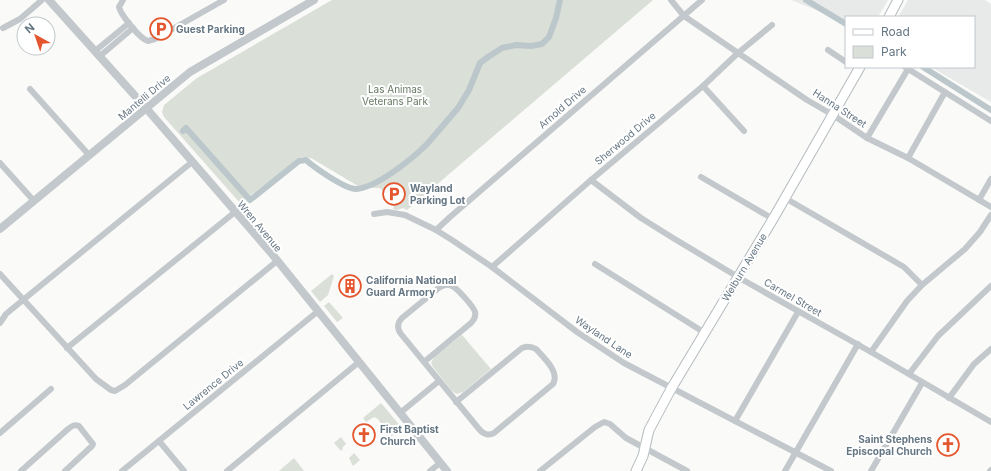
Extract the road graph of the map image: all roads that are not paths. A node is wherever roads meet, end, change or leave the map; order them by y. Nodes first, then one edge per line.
1 (42, 0) edge
2 (49, 0) edge
3 (123, 0) edge
4 (224, 0) edge
5 (670, 0) edge
6 (702, 0) edge
7 (898, 0) edge
8 (309, 1) edge
9 (684, 16) junction
10 (890, 16) edge
11 (129, 22) junction
12 (772, 25) dead end
13 (3, 28) dead end
14 (133, 28) junction
15 (828, 50) dead end
16 (738, 53) junction
17 (97, 54) junction
18 (845, 61) edge
19 (857, 68) edge
20 (906, 68) edge
21 (703, 86) junction
22 (30, 89) dead end
23 (945, 92) junction
24 (146, 108) junction
25 (833, 115) junction
26 (991, 121) edge
27 (744, 131) dead end
28 (867, 138) junction
29 (89, 156) junction
30 (908, 158) junction
31 (192, 162) junction
32 (0, 163) edge
33 (701, 176) dead end
34 (991, 179) edge
35 (591, 180) junction
36 (785, 198) junction
37 (979, 200) junction
38 (34, 201) junction
39 (991, 207) edge
40 (235, 212) junction
41 (374, 214) dead end
42 (991, 216) edge
43 (773, 219) junction
44 (0, 229) edge
45 (436, 230) junction
46 (277, 261) junction
47 (595, 264) dead end
48 (492, 267) junction
49 (0, 274) edge
50 (738, 277) junction
51 (922, 285) junction
52 (991, 286) edge
53 (24, 299) junction
54 (318, 312) junction
55 (798, 312) junction
56 (0, 323) edge
57 (705, 333) junction
58 (858, 344) junction
59 (67, 348) junction
60 (991, 349) edge
61 (871, 352) junction
62 (359, 362) junction
63 (424, 362) junction
64 (909, 374) junction
65 (439, 381) junction
66 (922, 383) junction
67 (50, 389) dead end
68 (671, 389) junction
69 (949, 398) junction
70 (456, 402) junction
71 (400, 413) junction
72 (735, 421) junction
73 (991, 422) edge
74 (0, 433) edge
75 (159, 441) junction
76 (645, 448) junction
77 (795, 452) junction
78 (440, 462) junction
79 (21, 471) edge
80 (65, 471) edge
81 (122, 471) edge
82 (184, 471) edge
83 (227, 471) edge
84 (430, 471) edge
85 (447, 471) edge
86 (540, 471) edge
87 (636, 471) edge
88 (687, 471) edge
89 (785, 471) edge
90 (830, 471) edge
91 (872, 471) edge

1 - 13 street
2 - 17 street, Wren Avenue
3 - 11 street
4 - 14 street
5 - 9 street, Hanna Street
6 - 9 street, Arnold Drive
7 - 10 main road
8 - 24 street, Mantelli Drive
9 - 16 street, Hanna Street
9 - 45 street, Arnold Drive
11 - 14 street
11 - 17 street
12 - 16 street, Sherwood Drive
14 - 17 street
15 - 18 street
16 - 21 street, Sherwood Drive
16 - 25 street, Hanna Street
17 - 24 street, Wren Avenue
19 - 25 main road, Welburn Avenue
20 - 23 street
20 - 28 street
21 - 27 street
21 - 35 street, Sherwood Drive
22 - 29 street
23 - 26 street
23 - 30 street
24 - 29 street, Mantelli Drive
24 - 31 street, Wren Avenue
25 - 28 street, Hanna Street
25 - 36 main road, Welburn Avenue
28 - 30 street, Hanna Street
29 - 38 street, Mantelli Drive
30 - 37 street, Hanna Street
31 - 40 street, Wren Avenue
31 - 53 street
32 - 38 street
33 - 43 street
34 - 37 street
35 - 48 street, Sherwood Drive
35 - 50 street, Carmel Street
36 - 43 main road, Welburn Avenue
36 - 51 street
37 - 39 street, Hanna Street
38 - 44 street, Mantelli Drive
40 - 46 street, Wren Avenue
40 - 59 street
41 - 45 street, Wayland Lane
42 - 51 street
43 - 50 main road, Welburn Avenue
45 - 48 street, Wayland Lane
46 - 54 street, Wren Avenue
46 - 59 street
47 - 57 street
48 - 68 street, Wayland Lane
49 - 53 street
50 - 55 street, Carmel Street
50 - 57 main road, Welburn Avenue
51 - 61 street
52 - 64 street
53 - 56 street
53 - 59 street
54 - 62 street, Wren Avenue
54 - 75 street, Lawrence Drive
55 - 58 street, Carmel Street
55 - 72 street
57 - 68 main road, Welburn Avenue
58 - 61 street, Carmel Street
58 - 77 street
60 - 69 street
61 - 64 street, Carmel Street
62 - 71 street, Wren Avenue
62 - 83 street
63 - 63 street
63 - 65 street
64 - 66 street, Carmel Street
65 - 70 street
65 - 71 street
66 - 69 street, Carmel Street
66 - 91 street
67 - 74 street
68 - 72 street, Wayland Lane
68 - 76 main road, Welburn Avenue
69 - 73 street, Carmel Street
70 - 70 street
71 - 78 street, Wren Avenue
72 - 77 street, Wayland Lane
75 - 81 street, Lawrence Drive
75 - 82 street
76 - 86 street
76 - 87 main road, Welburn Avenue
76 - 88 street
77 - 89 street
77 - 90 street, Wayland Lane
78 - 84 street
78 - 85 street, Wren Avenue
79 - 80 street

